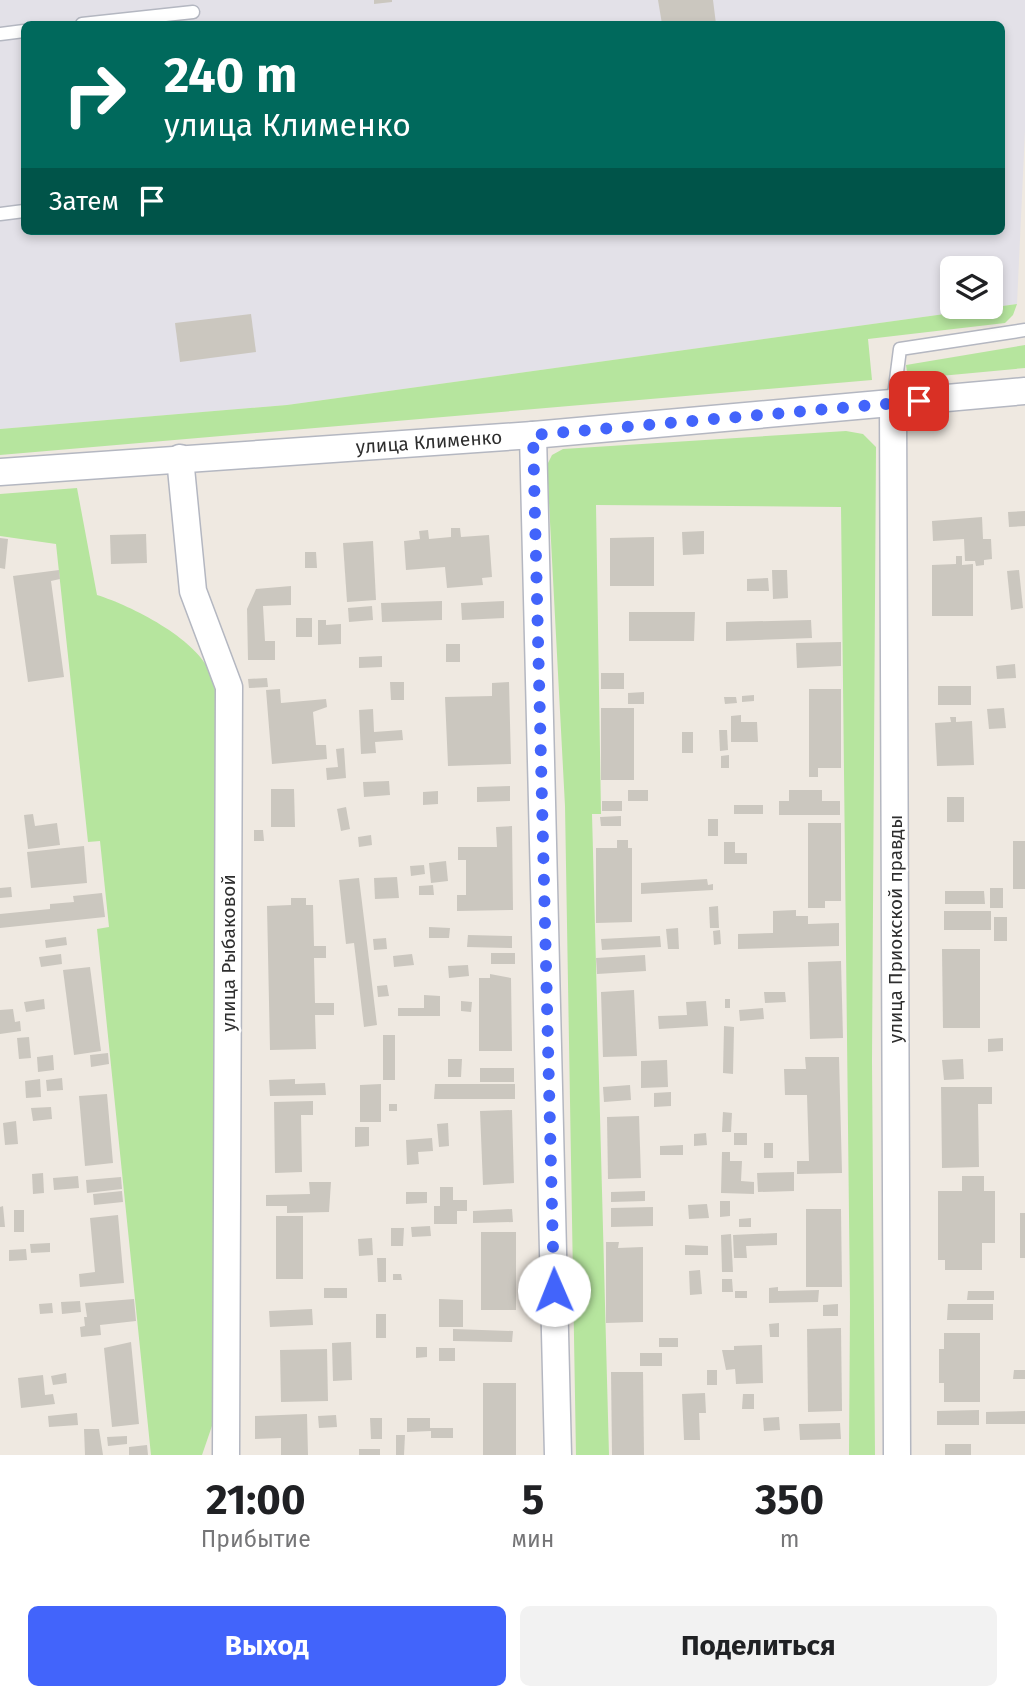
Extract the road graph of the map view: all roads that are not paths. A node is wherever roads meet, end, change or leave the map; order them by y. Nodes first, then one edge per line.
1 (192, 12) dead end
2 (110, 21) edge
3 (21, 31) edge
4 (0, 34) edge
5 (21, 211) edge
6 (0, 214) edge
7 (1025, 330) edge
8 (1025, 391) edge
9 (893, 403) junction
10 (533, 435) junction
11 (180, 458) junction
12 (0, 472) edge
13 (226, 1455) edge
14 (558, 1455) edge
15 (897, 1455) edge

1 - 2 lane
3 - 4 lane
5 - 6 lane
7 - 9 lane
8 - 9 street, улица Клименко
9 - 10 street, улица Клименко
9 - 15 street, улица Приокской правды
10 - 11 street, улица Клименко
10 - 14 street
11 - 12 street, улица Клименко
11 - 13 street, улица Рыбаковой

